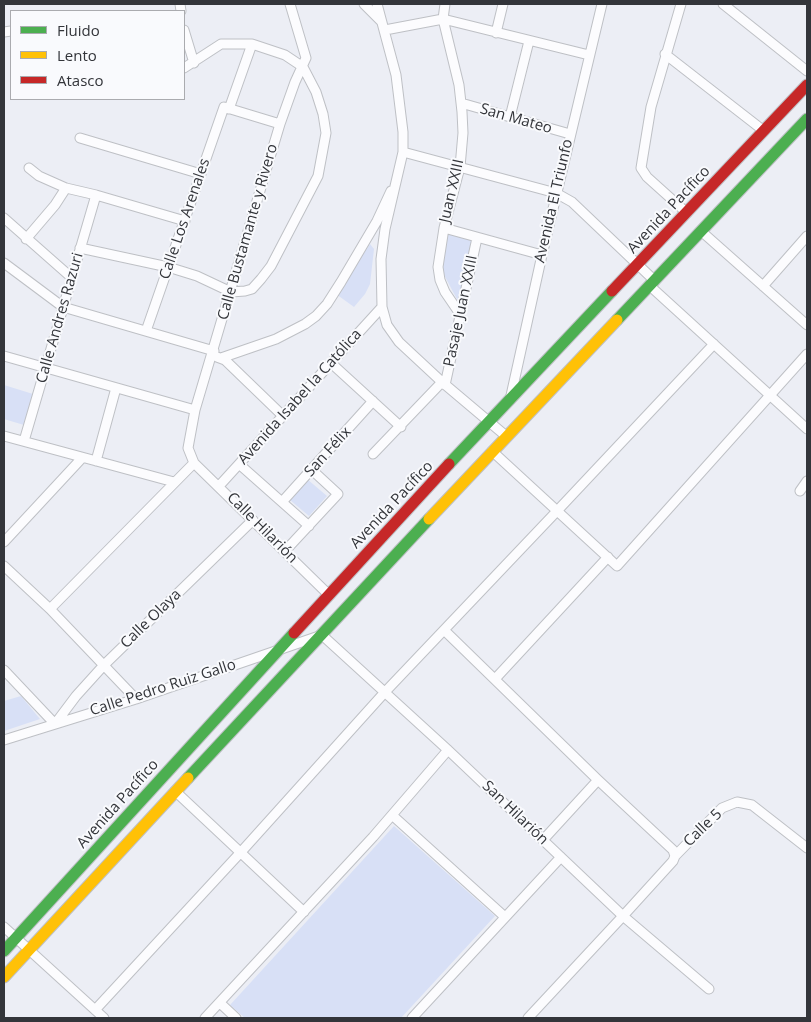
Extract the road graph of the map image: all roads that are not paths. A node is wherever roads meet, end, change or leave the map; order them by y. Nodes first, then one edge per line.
1 (290, 4) edge
2 (364, 4) edge
3 (377, 4) edge
4 (445, 4) edge
5 (504, 4) edge
6 (602, 4) edge
7 (680, 4) edge
8 (723, 4) edge
9 (443, 19) junction
10 (384, 27) junction
11 (185, 33) edge
12 (496, 33) junction
13 (529, 41) junction
14 (252, 44) junction
15 (665, 54) junction
16 (589, 56) junction
17 (194, 63) junction
18 (303, 67) junction
19 (185, 68) edge
20 (807, 71) edge
21 (807, 85) edge
22 (461, 103) junction
23 (227, 108) junction
24 (510, 117) junction
25 (807, 120) edge
26 (280, 124) junction
27 (764, 131) junction
28 (570, 134) junction
29 (80, 138) dead end
30 (403, 152) junction
31 (460, 167) junction
32 (29, 168) dead end
33 (201, 174) junction
34 (398, 176) junction
35 (66, 188) junction
36 (556, 193) junction
37 (96, 194) junction
38 (687, 213) junction
39 (4, 218) edge
40 (185, 220) junction
41 (444, 228) junction
42 (701, 231) junction
43 (807, 236) edge
44 (477, 238) junction
45 (26, 239) junction
46 (80, 248) junction
47 (542, 255) junction
48 (4, 263) edge
49 (638, 264) junction
50 (168, 267) junction
51 (72, 278) junction
52 (653, 283) junction
53 (763, 286) junction
54 (231, 292) junction
55 (63, 307) junction
56 (382, 307) junction
57 (460, 314) junction
58 (807, 325) edge
59 (146, 332) junction
60 (714, 344) junction
61 (807, 354) edge
62 (216, 355) junction
63 (4, 356) edge
64 (331, 363) junction
65 (45, 368) junction
66 (443, 384) junction
67 (116, 388) junction
68 (770, 395) junction
69 (510, 400) junction
70 (373, 402) junction
71 (195, 410) junction
72 (283, 416) junction
73 (490, 422) junction
74 (401, 427) junction
75 (807, 429) edge
76 (4, 436) edge
77 (506, 436) junction
78 (24, 442) junction
79 (492, 451) junction
80 (374, 454) dead end
81 (82, 458) junction
82 (96, 461) junction
83 (194, 463) junction
84 (239, 464) junction
85 (312, 470) junction
86 (174, 482) junction
87 (807, 482) edge
88 (219, 486) junction
89 (800, 491) dead end
90 (282, 502) junction
91 (558, 511) junction
92 (253, 520) junction
93 (309, 526) junction
94 (4, 542) edge
95 (285, 551) junction
96 (608, 557) junction
97 (4, 566) edge
98 (329, 595) junction
99 (50, 610) junction
100 (444, 630) junction
101 (322, 635) junction
102 (278, 650) junction
103 (104, 665) junction
104 (4, 670) edge
105 (495, 680) junction
106 (385, 692) junction
107 (136, 699) junction
108 (54, 724) junction
109 (4, 740) edge
110 (448, 750) junction
111 (598, 780) junction
112 (175, 791) junction
113 (392, 815) junction
114 (543, 840) junction
115 (807, 848) edge
116 (241, 852) junction
117 (675, 856) junction
118 (561, 857) junction
119 (304, 912) junction
120 (623, 916) junction
121 (505, 917) junction
122 (4, 927) edge
123 (16, 938) junction
124 (28, 950) junction
125 (4, 951) edge
126 (4, 977) edge
127 (709, 989) dead end
128 (220, 1003) junction
129 (95, 1010) junction
130 (417, 1016) edge
131 (104, 1018) edge
132 (205, 1018) edge
133 (236, 1018) edge
134 (528, 1018) edge

1 - 18 street, Calle Bustamante y Rivero
2 - 10 street
3 - 10 street
4 - 9 street, Juan XXIII
5 - 12 street
6 - 16 street, Avenida El Triunfo
7 - 15 street
8 - 20 street
9 - 10 street
9 - 12 street
9 - 22 street, Juan XXIII
10 - 30 street
11 - 17 street
12 - 13 street
13 - 16 street
13 - 24 street
14 - 17 street
14 - 18 street
14 - 23 street, Calle Los Arenales
15 - 27 street
15 - 38 street
16 - 28 street, Avenida El Triunfo
17 - 19 street
18 - 26 street, Calle Bustamante y Rivero
18 - 54 street
21 - 27 street, Avenida Pacífico
22 - 24 street, San Mateo
22 - 31 street, Juan XXIII
23 - 26 street
23 - 33 street, Calle Los Arenales
24 - 28 street, San Mateo
25 - 42 street
26 - 54 street, Calle Bustamante y Rivero
27 - 38 street, Avenida Pacífico
28 - 36 street, Avenida El Triunfo
29 - 33 street
30 - 31 street
30 - 34 street
31 - 36 street
31 - 41 street, Juan XXIII
32 - 35 street
33 - 40 street, Calle Los Arenales
34 - 56 street
34 - 62 street
35 - 37 street
35 - 45 street
36 - 47 street, Avenida El Triunfo
36 - 49 street
37 - 40 street
37 - 46 street, Calle Andres Razuri
38 - 49 street, Avenida Pacífico
39 - 45 street
40 - 50 street, Calle Los Arenales
41 - 44 street
41 - 57 street, Juan XXIII
42 - 52 street
42 - 53 street
43 - 53 street
44 - 47 street
44 - 57 street, Pasaje Juan XXIII
45 - 51 street
46 - 50 street
46 - 51 street, Calle Andres Razuri
47 - 69 street, Avenida El Triunfo
48 - 55 street
49 - 52 street
49 - 69 street, Avenida Pacífico
50 - 54 street
50 - 59 street, Calle Los Arenales
51 - 55 street, Calle Andres Razuri
52 - 60 street
52 - 77 street
53 - 58 street
54 - 62 street, Calle Bustamante y Rivero
55 - 59 street
55 - 65 street, Calle Andres Razuri
56 - 64 street, Avenida Isabel la Católica
56 - 66 street
57 - 66 street, Pasaje Juan XXIII
59 - 62 street
60 - 68 street
60 - 91 street
61 - 68 street
62 - 71 street, Calle Bustamante y Rivero
62 - 72 street
63 - 65 street
64 - 70 street
64 - 72 street, Avenida Isabel la Católica
65 - 67 street
65 - 78 street, Calle Andres Razuri
66 - 73 street
66 - 74 street, Pasaje Juan XXIII
67 - 71 street
67 - 82 street
68 - 75 street
68 - 96 street
69 - 73 street, Avenida Pacífico
70 - 74 street
70 - 85 street, San Félix
71 - 83 street, Calle Bustamante y Rivero
72 - 84 street, Avenida Isabel la Católica
73 - 77 street
73 - 98 street, Avenida Pacífico
74 - 80 street, Pasaje Juan XXIII
76 - 78 street
77 - 79 street
78 - 81 street
79 - 91 street
79 - 101 street
81 - 82 street
81 - 94 street
82 - 86 street
83 - 86 street
83 - 88 street, Calle Hilarión
84 - 88 street, Avenida Isabel la Católica
84 - 90 street
85 - 90 street, San Félix
85 - 93 street
86 - 99 street
87 - 89 street
88 - 92 street, Calle Hilarión
90 - 93 street
91 - 96 street
91 - 100 street
92 - 95 street, Calle Hilarión
92 - 103 street, Calle Olaya
93 - 95 street
95 - 98 street, Calle Hilarión
96 - 105 street
97 - 99 street
98 - 102 street, Avenida Pacífico
99 - 103 street
100 - 105 street
100 - 106 street
101 - 102 street, Calle Pedro Ruiz Gallo
101 - 106 street, San Hilarión
101 - 112 street
102 - 107 street, Calle Pedro Ruiz Gallo
102 - 123 street, Avenida Pacífico
103 - 107 street
103 - 108 street, Calle Olaya
104 - 108 street
105 - 111 street
106 - 110 street, San Hilarión
106 - 116 street
107 - 108 street, Calle Pedro Ruiz Gallo
108 - 109 street, Calle Pedro Ruiz Gallo
110 - 113 street
110 - 114 street, San Hilarión
111 - 114 street
111 - 117 street
112 - 116 street
112 - 124 street
113 - 119 street
113 - 121 street
114 - 118 street, San Hilarión
115 - 117 street, Calle 5
116 - 119 street
116 - 129 street
117 - 120 street, Calle 5
118 - 120 street, San Hilarión
118 - 121 street
119 - 128 street
120 - 127 street, San Hilarión
120 - 134 street, Calle 5
121 - 130 street
122 - 123 street
123 - 124 street
123 - 125 street, Avenida Pacífico
124 - 126 street
124 - 129 street
128 - 132 street
128 - 133 street
129 - 131 street

